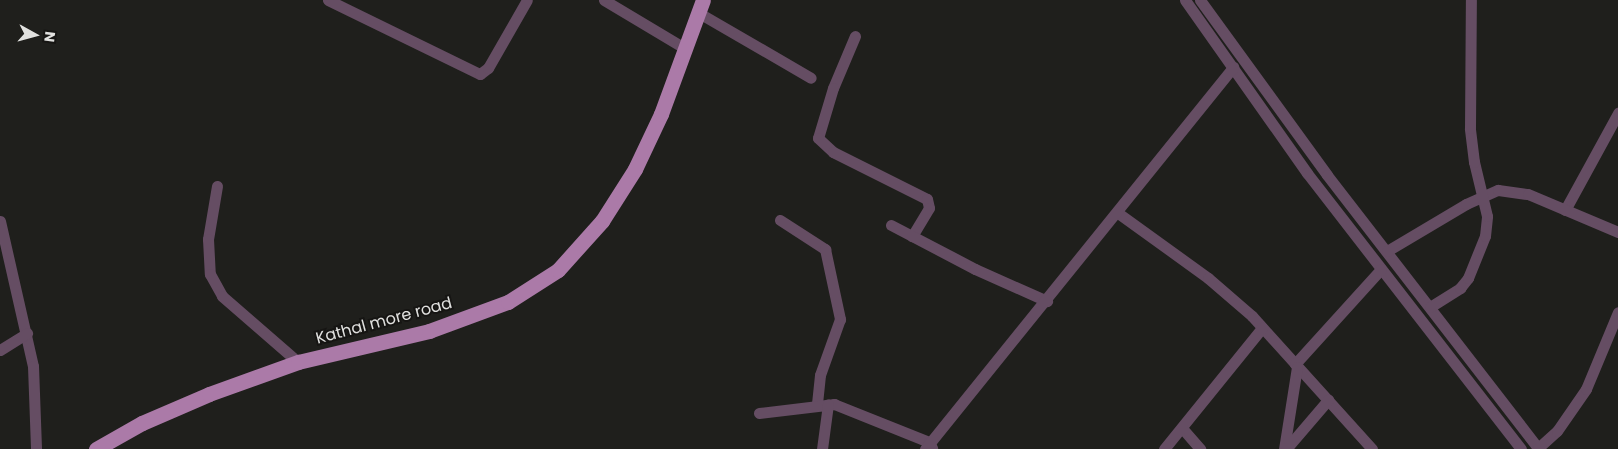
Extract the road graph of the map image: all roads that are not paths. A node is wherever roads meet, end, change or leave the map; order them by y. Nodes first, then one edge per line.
1 (328, 0) edge
2 (527, 0) edge
3 (604, 0) edge
4 (1185, 0) edge
5 (1200, 0) edge
6 (1471, 0) edge
7 (701, 7) edge
8 (855, 36) dead end
9 (686, 49) junction
10 (1233, 67) junction
11 (810, 78) dead end
12 (1618, 113) edge
13 (217, 186) dead end
14 (1483, 195) junction
15 (1566, 210) junction
16 (1118, 214) junction
17 (780, 220) dead end
18 (0, 221) edge
19 (891, 225) dead end
20 (1618, 232) edge
21 (912, 236) junction
22 (1387, 251) junction
23 (1381, 269) junction
24 (1047, 301) junction
25 (1430, 307) junction
26 (1618, 312) edge
27 (1262, 328) junction
28 (27, 333) junction
29 (0, 350) edge
30 (298, 362) junction
31 (1296, 366) junction
32 (1328, 400) junction
33 (823, 404) junction
34 (759, 413) dead end
35 (1182, 428) junction
36 (929, 447) edge
37 (36, 449) edge
38 (96, 449) edge
39 (822, 449) edge
40 (1164, 449) edge
41 (1200, 449) edge
42 (1285, 449) edge
43 (1372, 449) edge
44 (1521, 449) edge
45 (1539, 449) edge

1 - 2 street
3 - 9 street
4 - 10 street
5 - 22 street
6 - 14 street
7 - 9 main road, Kathal more road
7 - 11 street
8 - 21 street
9 - 30 main road, Kathal more road
10 - 16 street
10 - 23 street
12 - 15 street
13 - 30 street
14 - 15 street
14 - 22 street
14 - 25 street
15 - 20 street
16 - 24 street
16 - 27 street
17 - 33 street
18 - 28 street
19 - 21 street
21 - 24 street
22 - 25 street
23 - 31 street
23 - 44 street
24 - 36 street
25 - 45 street
26 - 45 street
27 - 31 street
27 - 35 street
28 - 29 street
28 - 37 street
30 - 38 main road, Kathal more road
31 - 32 street
31 - 42 street
32 - 42 street
32 - 43 street
33 - 34 street
33 - 36 street
33 - 39 street
35 - 40 street
35 - 41 street

